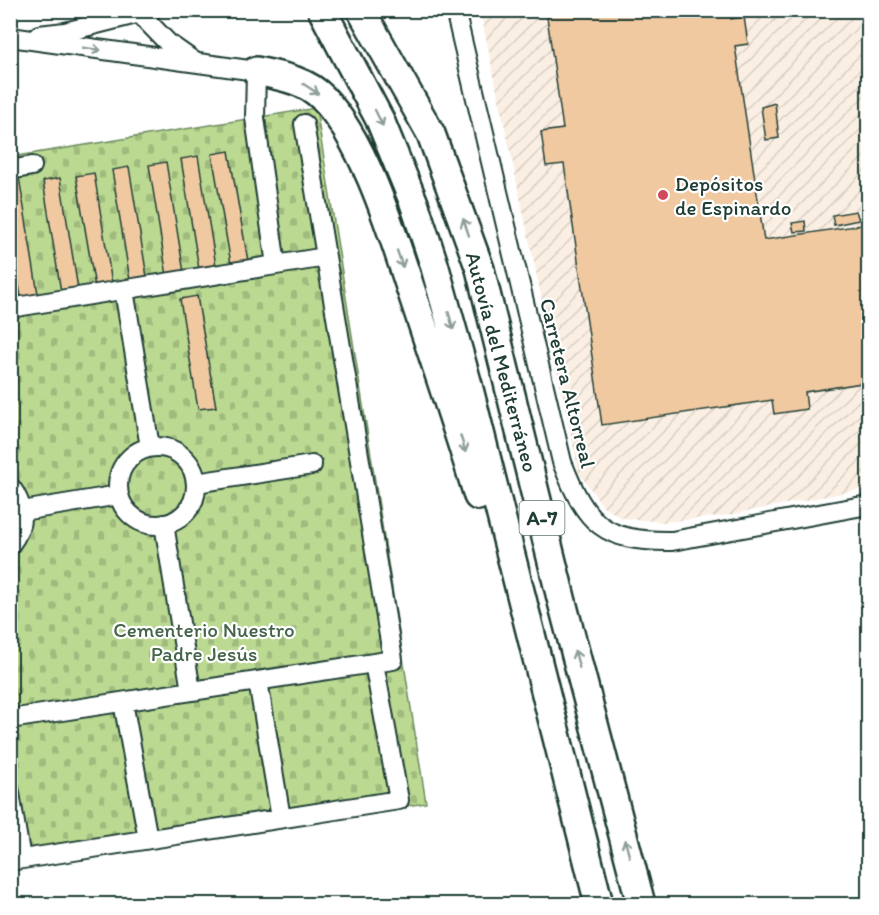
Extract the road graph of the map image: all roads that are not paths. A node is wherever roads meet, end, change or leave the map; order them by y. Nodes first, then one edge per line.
1 (322, 10) edge
2 (361, 10) edge
3 (378, 10) edge
4 (454, 10) edge
5 (144, 12) edge
6 (12, 37) edge
7 (199, 64) junction
8 (256, 71) junction
9 (304, 124) dead end
10 (431, 134) junction
11 (32, 166) dead end
12 (10, 170) edge
13 (326, 257) junction
14 (276, 265) junction
15 (124, 290) junction
16 (10, 308) edge
17 (150, 447) junction
18 (312, 465) dead end
19 (196, 483) junction
20 (10, 486) edge
21 (119, 495) junction
22 (868, 505) edge
23 (22, 511) junction
24 (164, 524) junction
25 (10, 545) edge
26 (374, 663) junction
27 (258, 681) junction
28 (191, 691) junction
29 (123, 702) junction
30 (10, 719) edge
31 (10, 793) edge
32 (574, 809) junction
33 (281, 818) junction
34 (148, 839) junction
35 (16, 860) edge
36 (599, 904) edge
37 (642, 904) edge

1 -> 32 highway, Autovía del Mediterráneo / A-7
2 - 10 highway, Autovía del Mediterráneo / A-7
3 - 10 highway
4 - 22 street, Carretera Altorreal
5 - 6 street
5 - 7 street
6 -> 7 street
7 - 8 street
8 - 14 street
8 -> 32 highway
9 - 13 street
37 -> 10 highway, Autovía del Mediterráneo / A-7
11 - 12 street
13 - 14 street
13 - 26 street
14 - 15 street
15 - 16 street
15 - 17 street
17 - 19 street
17 - 21 street
18 - 19 street
19 - 24 street
20 - 23 street
21 - 23 street
21 - 24 street
23 - 25 street
24 - 28 street
26 - 27 street
26 - 33 street
27 - 28 street
27 - 33 street
28 - 29 street
29 - 30 street
29 - 34 street
31 - 35 street
32 - 36 highway, Autovía del Mediterráneo / A-7
33 - 34 street
34 - 35 street

